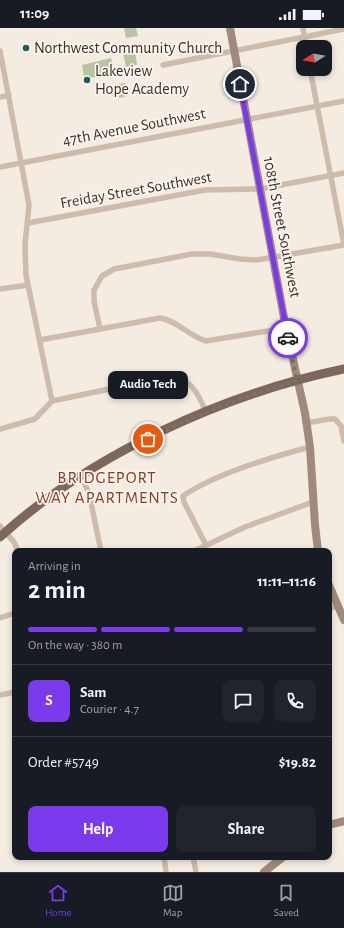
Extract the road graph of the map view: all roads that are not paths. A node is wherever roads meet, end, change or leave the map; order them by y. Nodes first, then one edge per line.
1 (230, 28) edge
2 (303, 28) edge
3 (344, 29) edge
4 (304, 37) junction
5 (305, 40) edge
6 (234, 50) junction
7 (0, 51) edge
8 (163, 65) dead end
9 (311, 76) edge
10 (8, 95) junction
11 (0, 97) edge
12 (344, 101) edge
13 (317, 106) junction
14 (247, 119) junction
15 (21, 162) junction
16 (0, 167) edge
17 (344, 173) edge
18 (331, 176) junction
19 (260, 189) junction
20 (28, 223) junction
21 (344, 245) edge
22 (273, 258) junction
23 (28, 285) junction
24 (0, 289) edge
25 (286, 328) junction
26 (100, 329) junction
27 (40, 340) junction
28 (344, 369) edge
29 (297, 381) junction
30 (52, 401) junction
31 (206, 412) junction
32 (306, 423) junction
33 (0, 429) edge
34 (344, 441) edge
35 (310, 447) junction
36 (81, 477) junction
37 (313, 502) junction
38 (2, 532) edge
39 (206, 545) junction
40 (17, 548) edge
41 (100, 548) edge
42 (200, 548) edge
43 (318, 548) edge
44 (332, 592) edge
45 (338, 606) junction
46 (332, 608) edge
47 (12, 614) edge
48 (0, 618) edge
49 (344, 620) edge
50 (12, 693) edge
51 (0, 695) edge
52 (344, 821) edge
53 (332, 824) edge
54 (164, 860) edge
55 (194, 860) edge
56 (279, 860) edge
57 (166, 872) edge
58 (196, 872) edge
59 (264, 872) edge

1 - 6 street, 108th Street Southwest
2 - 4 street
3 - 4 street
4 - 5 street
4 - 6 street
6 - 8 street
6 - 14 street, 108th Street Southwest
7 - 10 street
9 - 13 street
10 - 11 street
10 - 15 street
12 - 13 street, 47th Avenue Southwest
13 - 14 street, 47th Avenue Southwest
13 - 18 street
14 - 15 street, 47th Avenue Southwest
14 - 19 street, 108th Street Southwest
15 - 16 street, 47th Avenue Southwest
15 - 20 street
17 - 18 street, Freiday Street Southwest
18 - 19 street, Freiday Street Southwest
18 - 21 street
19 - 20 street, Freiday Street Southwest
19 - 22 street, 108th Street Southwest
20 - 23 street
21 - 22 street
22 - 25 street, 108th Street Southwest
22 - 26 street
23 - 24 street
23 - 27 street
25 - 26 street
25 - 29 street, 108th Street Southwest
26 - 27 street
27 - 30 street
28 - 29 main road
29 - 31 main road
29 - 32 street, 108th Street Southwest
30 - 31 street
30 - 33 street
31 - 36 main road
32 - 34 street
32 - 35 street, 108th Street Southwest
35 - 37 street, 108th Street Southwest
35 - 39 street
36 - 38 main road
36 - 41 street
37 - 39 street
37 - 43 street, 108th Street Southwest
38 - 40 street
39 - 42 street
44 - 45 street
45 - 46 street
45 - 49 street
47 - 48 street
50 - 51 street
52 - 53 street
54 - 57 street
55 - 58 street
56 - 59 street

